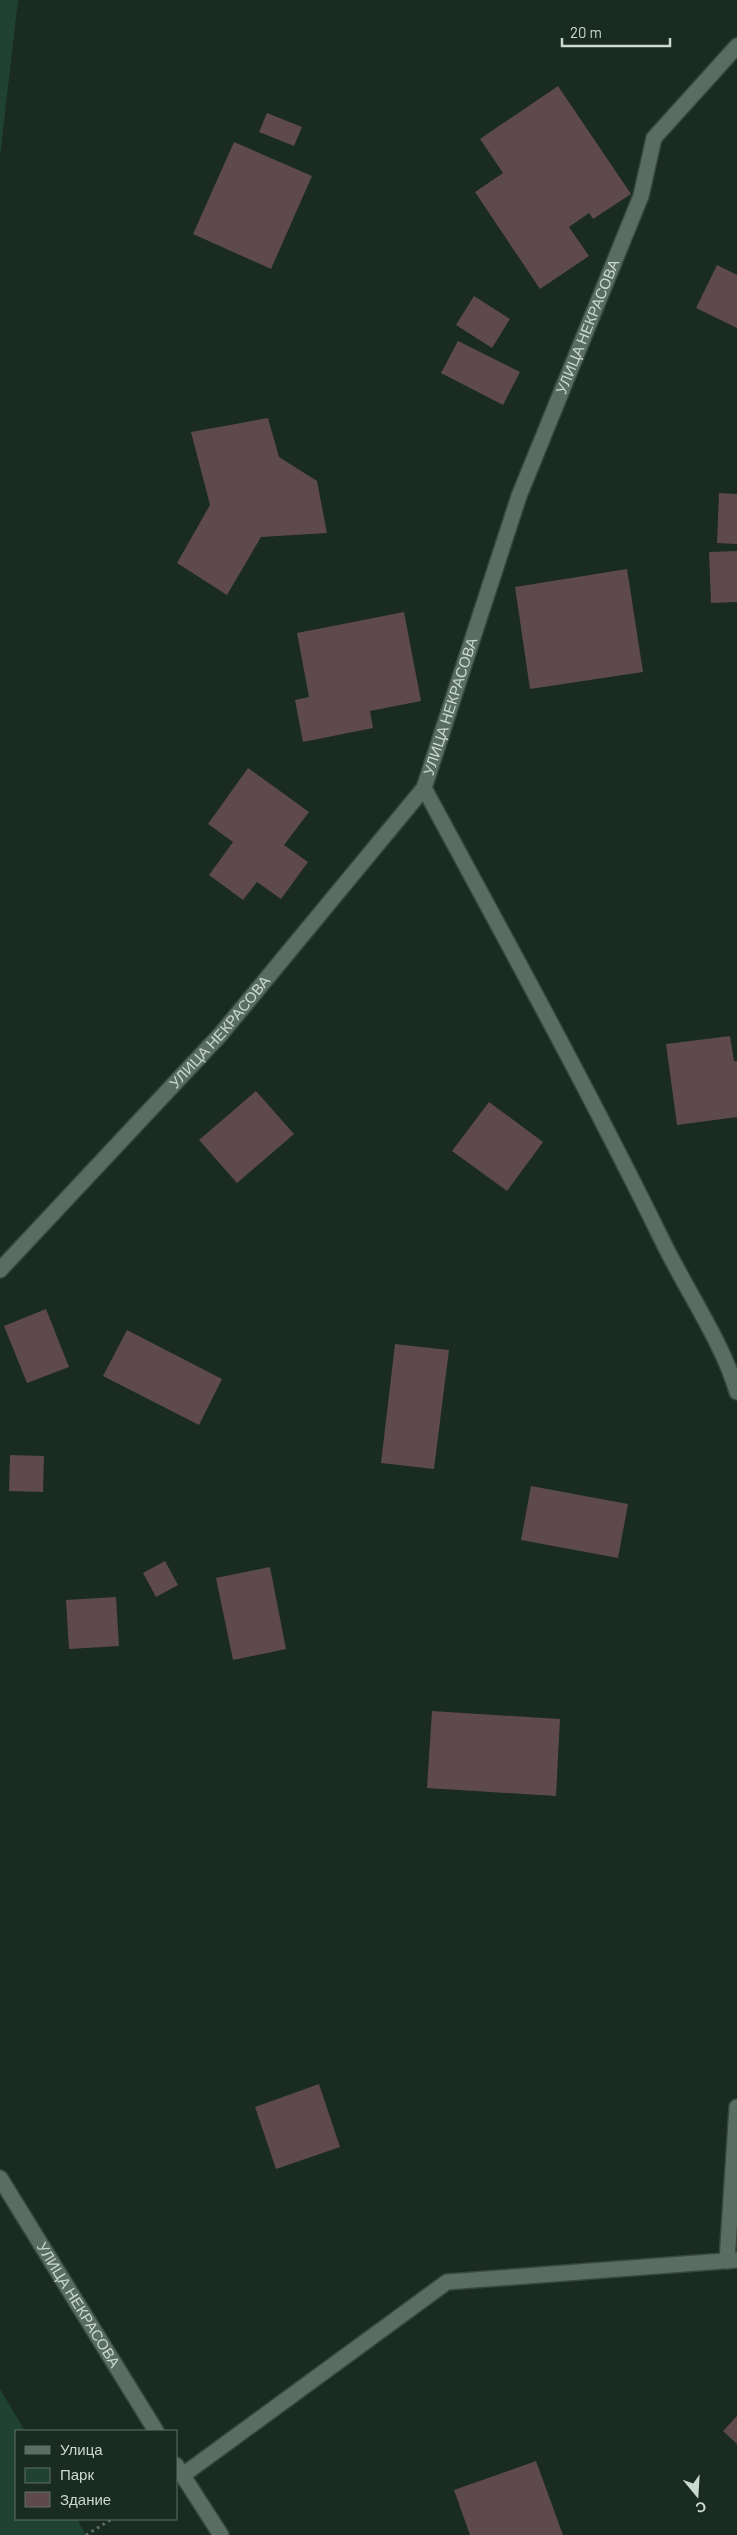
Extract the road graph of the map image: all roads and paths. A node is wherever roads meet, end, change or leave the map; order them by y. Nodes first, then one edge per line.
1 (737, 46) edge
2 (424, 788) junction
3 (0, 1270) edge
4 (737, 1392) edge
5 (737, 2108) edge
6 (0, 2178) edge
7 (732, 2260) edge
8 (155, 2430) edge
9 (179, 2470) edge
10 (110, 2520) edge
11 (86, 2535) edge
12 (221, 2535) edge

1 - 2 street, УЛИЦА НЕКРАСОВА
2 - 3 street, УЛИЦА НЕКРАСОВА
2 - 4 street
5 - 7 street
6 - 8 street, УЛИЦА НЕКРАСОВА
7 - 9 street
9 - 12 street
10 - 11 path

